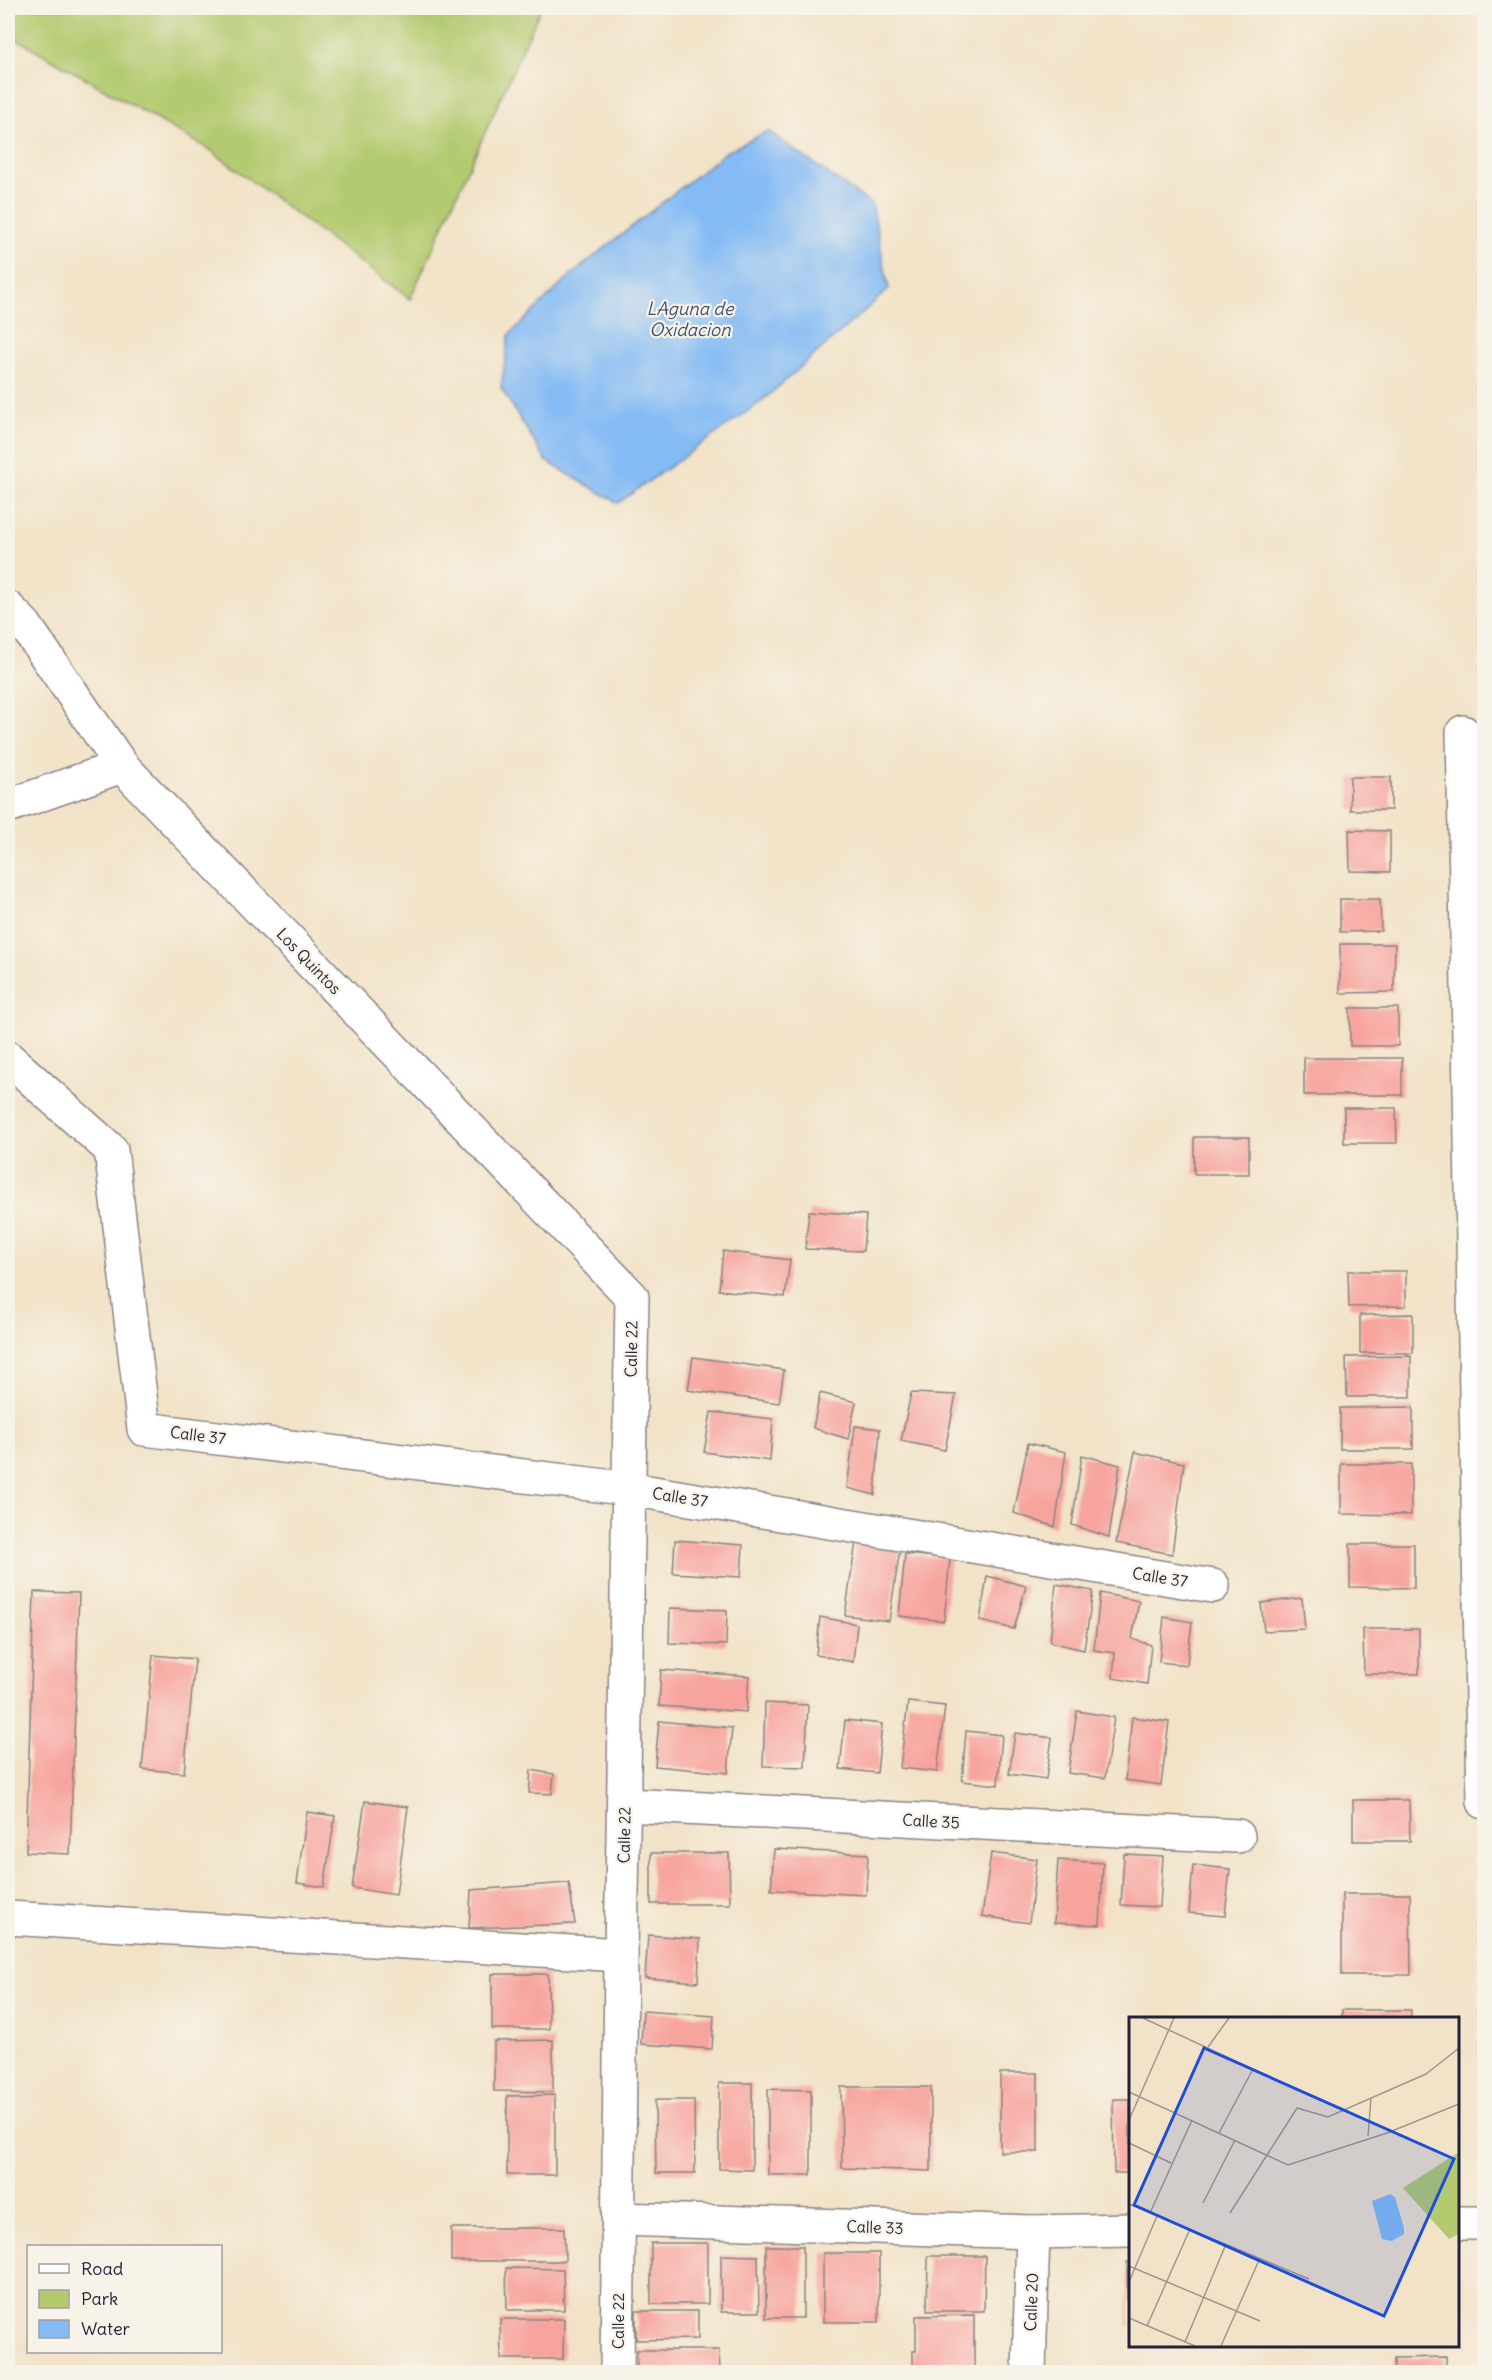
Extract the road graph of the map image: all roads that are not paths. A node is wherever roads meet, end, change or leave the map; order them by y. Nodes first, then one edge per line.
1 (8, 608) edge
2 (1463, 732) dead end
3 (122, 766) junction
4 (8, 806) edge
5 (8, 1058) edge
6 (1478, 1193) edge
7 (632, 1297) joint
8 (630, 1489) junction
9 (1482, 1508) edge
10 (1214, 1586) dead end
11 (1485, 1802) edge
12 (625, 1805) junction
13 (1238, 1836) dead end
14 (8, 1918) edge
15 (621, 1955) junction
16 (619, 2219) junction
17 (1459, 2223) edge
18 (1485, 2223) edge
19 (1129, 2230) edge
20 (1034, 2232) junction
21 (617, 2373) edge
22 (1029, 2373) edge

1 - 3 street, Los Quintos
2 - 6 street
3 - 4 street
3 - 7 street, Los Quintos
5 - 8 street, Calle 37
6 - 9 street
7 - 8 street, Calle 22
8 - 10 street, Calle 37
8 - 12 street, Calle 22
9 - 11 street
12 - 13 street, Calle 35
12 - 15 street, Calle 22
14 - 15 street
15 - 16 street, Calle 22
16 - 20 street, Calle 33
16 - 21 street, Calle 22
17 - 18 street
19 - 20 street, Calle 33
20 - 22 street, Calle 20

